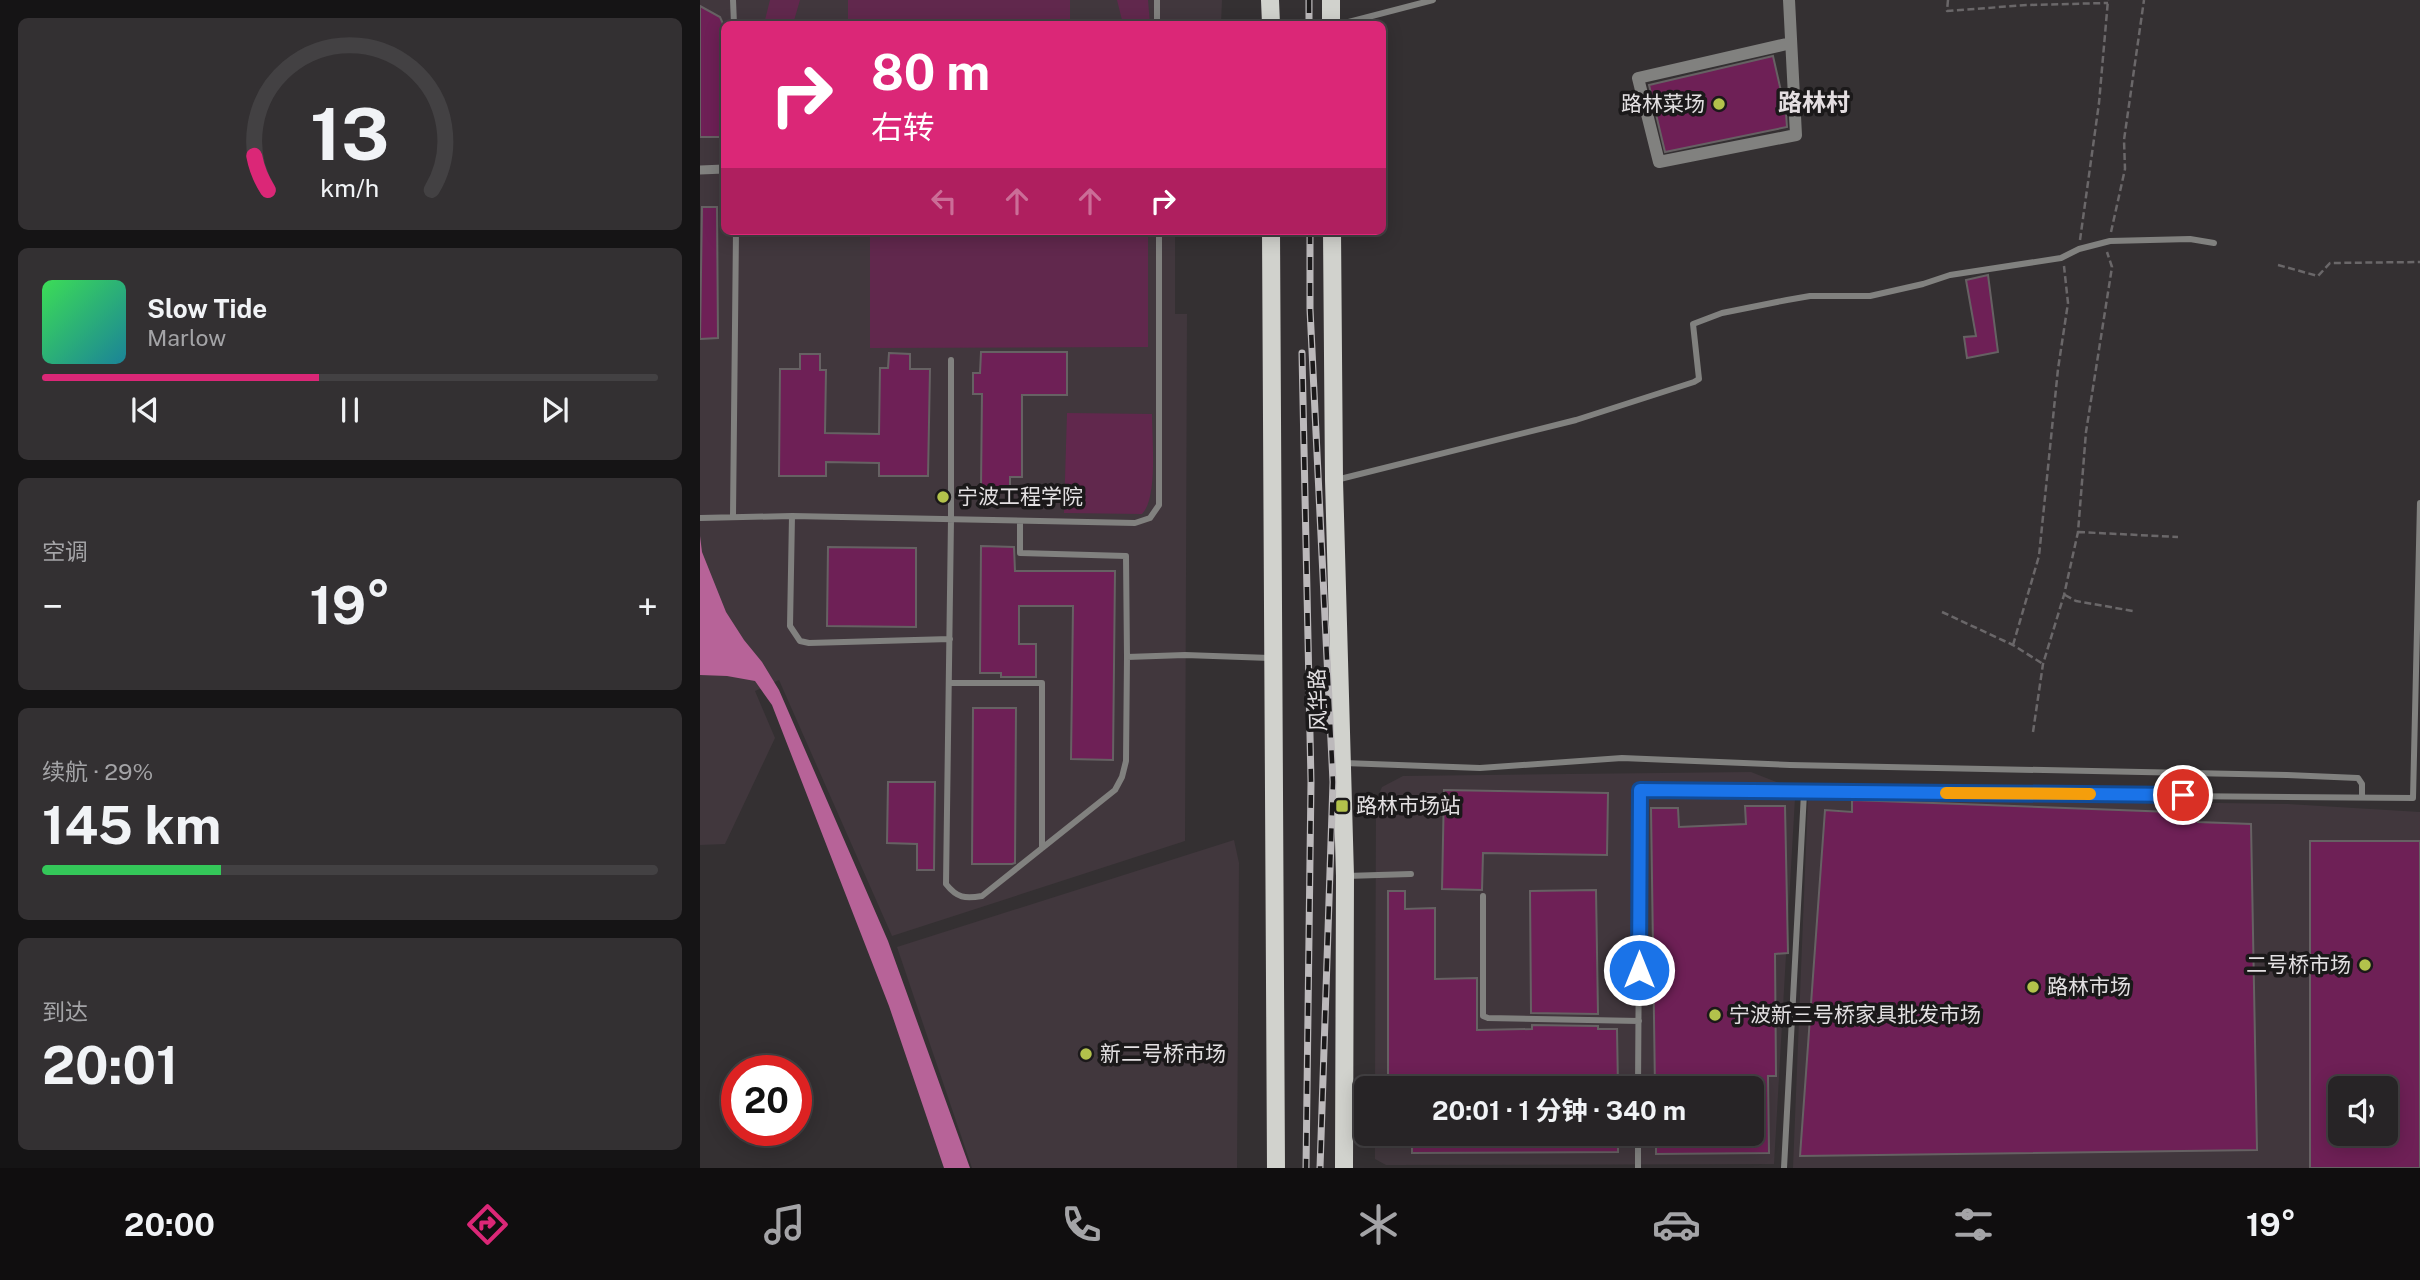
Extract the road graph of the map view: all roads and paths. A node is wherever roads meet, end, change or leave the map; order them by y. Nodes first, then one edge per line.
1 (733, 0) edge
2 (1157, 0) edge
3 (1270, 0) edge
4 (1331, 0) edge
5 (1433, 0) edge
6 (1788, 0) edge
7 (1948, 0) edge
8 (2144, 0) edge
9 (2108, 2) edge
10 (734, 21) edge
11 (1157, 21) edge
12 (1271, 21) edge
13 (1331, 21) edge
14 (1352, 21) edge
15 (1791, 43) junction
16 (721, 169) edge
17 (700, 170) edge
18 (736, 235) edge
19 (1159, 235) edge
20 (1271, 235) edge
21 (1332, 235) edge
22 (2110, 242) junction
23 (2214, 243) dead end
24 (2079, 250) junction
25 (2420, 262) edge
26 (2064, 264) dead end
27 (2278, 265) dead end
28 (951, 360) dead end
29 (1334, 480) junction
30 (2420, 503) edge
31 (733, 516) junction
32 (792, 516) junction
33 (700, 517) edge
34 (951, 519) junction
35 (1020, 521) junction
36 (2078, 532) junction
37 (2178, 537) dead end
38 (2064, 595) junction
39 (2133, 611) dead end
40 (1942, 612) dead end
41 (950, 639) junction
42 (2012, 645) junction
43 (1127, 657) junction
44 (1272, 659) junction
45 (2043, 664) junction
46 (949, 683) junction
47 (2033, 732) dead end
48 (1342, 762) junction
49 (1804, 793) junction
50 (2362, 797) junction
51 (1042, 848) junction
52 (1411, 874) dead end
53 (1345, 876) junction
54 (1483, 897) dead end
55 (1639, 1021) junction
56 (1638, 1076) edge
57 (1638, 1146) edge
58 (1276, 1168) edge
59 (1344, 1168) edge
60 (1637, 1168) edge
61 (1784, 1168) edge

1 - 10 lane
2 - 11 lane
3 - 12 main road
4 - 13 main road
5 - 14 lane
6 - 15 street
7 - 9 path
8 - 22 path
9 - 24 path
15 - 15 street
16 - 17 street
18 - 31 lane
19 - 35 lane
20 - 44 main road
21 - 29 main road, 风华路
22 - 23 lane
22 - 24 lane
22 - 36 path
24 - 29 lane
25 - 27 path
26 - 42 path
28 - 34 lane
29 - 48 main road, 风华路
30 - 50 lane
31 - 32 lane
31 - 33 lane
32 - 34 lane
32 - 41 lane
34 - 35 lane
34 - 41 lane
35 - 43 lane
36 - 37 path
36 - 38 path
38 - 39 path
38 - 45 path
40 - 42 path
41 - 46 lane
42 - 45 path
43 - 44 lane
43 - 51 lane
44 - 58 main road
45 - 47 path
46 - 51 lane
46 - 51 lane
48 - 50 lane
48 - 53 main road, 风华路
49 - 50 lane
49 - 55 lane
49 - 61 lane
52 - 53 lane
53 - 59 main road, 风华路
54 - 55 lane
55 - 56 lane
57 - 60 lane

